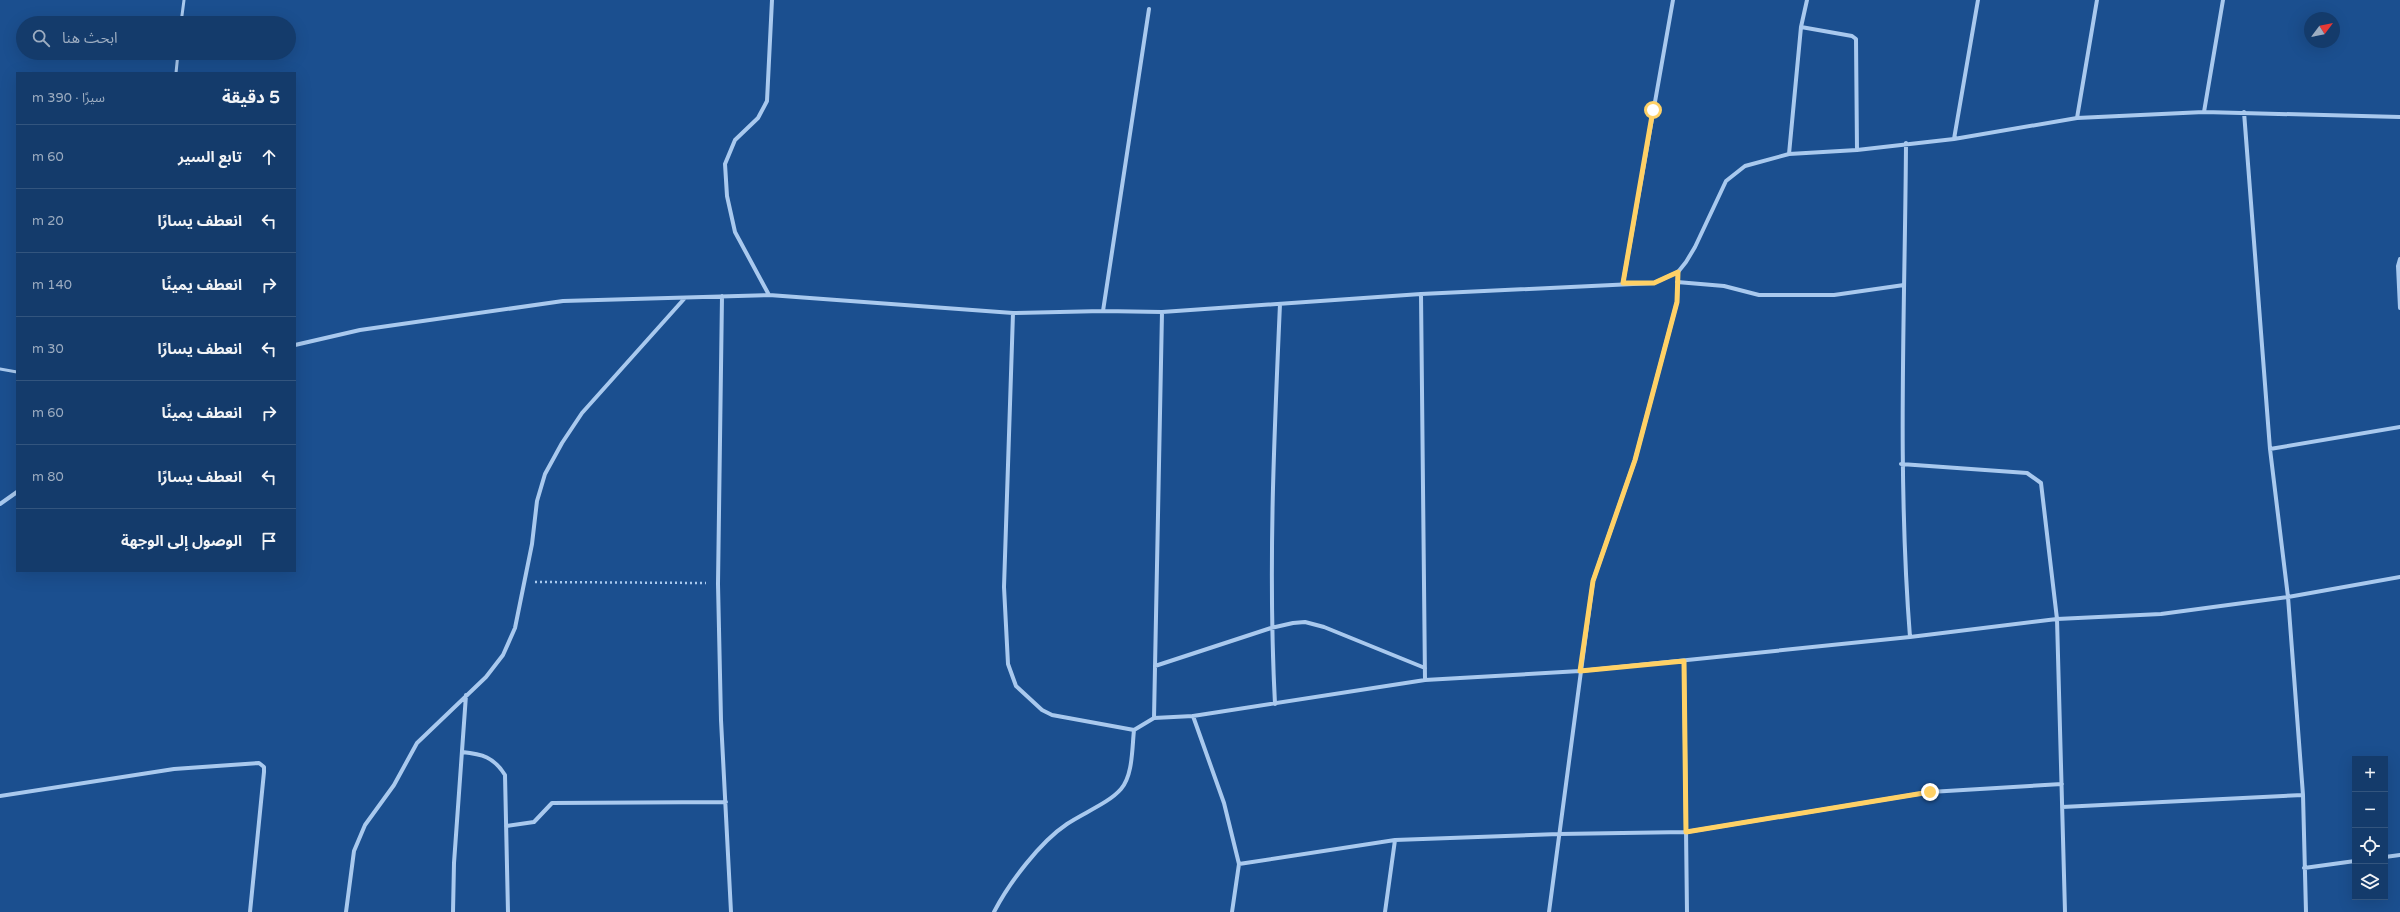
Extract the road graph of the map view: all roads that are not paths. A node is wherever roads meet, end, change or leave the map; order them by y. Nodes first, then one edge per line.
1 (184, 0) edge
2 (772, 0) edge
3 (1673, 0) edge
4 (1808, 0) edge
5 (1978, 0) edge
6 (2097, 0) edge
7 (2223, 0) edge
8 (1149, 9) dead end
9 (182, 16) edge
10 (1801, 27) junction
11 (177, 60) edge
12 (176, 72) edge
13 (2204, 112) junction
14 (2244, 112) junction
15 (2400, 117) edge
16 (2077, 118) junction
17 (1954, 139) junction
18 (1906, 143) junction
19 (1857, 150) junction
20 (1789, 154) junction
21 (2400, 259) edge
22 (1678, 272) junction
23 (1677, 282) junction
24 (1623, 283) junction
25 (1904, 285) junction
26 (1421, 294) junction
27 (768, 295) junction
28 (722, 296) junction
29 (684, 298) junction
30 (1280, 304) junction
31 (2400, 308) edge
32 (1103, 311) junction
33 (1162, 312) junction
34 (1013, 313) junction
35 (296, 345) edge
36 (0, 369) edge
37 (16, 372) edge
38 (2400, 427) edge
39 (2270, 449) junction
40 (1901, 464) junction
41 (16, 493) edge
42 (0, 504) edge
43 (2400, 577) edge
44 (2288, 597) junction
45 (2057, 619) junction
46 (1271, 628) junction
47 (1910, 637) junction
48 (1684, 661) junction
49 (1155, 666) junction
50 (1425, 668) junction
51 (1580, 671) junction
52 (1425, 680) junction
53 (466, 695) junction
54 (1275, 704) junction
55 (1193, 716) junction
56 (1154, 718) junction
57 (1134, 730) junction
58 (462, 752) junction
59 (2062, 784) junction
60 (2303, 795) junction
61 (0, 796) edge
62 (726, 802) junction
63 (2062, 807) junction
64 (506, 826) junction
65 (1686, 832) junction
66 (1560, 834) junction
67 (1396, 840) junction
68 (2400, 855) edge
69 (2388, 857) edge
70 (2352, 861) edge
71 (1239, 864) junction
72 (2304, 868) junction
73 (997, 906) junction
74 (250, 912) edge
75 (346, 912) edge
76 (453, 912) edge
77 (508, 912) edge
78 (731, 912) edge
79 (994, 912) edge
80 (998, 912) edge
81 (1232, 912) edge
82 (1385, 912) edge
83 (1550, 912) edge
84 (1687, 912) edge
85 (2065, 912) edge
86 (2306, 912) edge

1 - 9 lane
2 - 27 street
3 - 24 street
4 - 10 street
5 - 17 street
6 - 16 street
7 - 13 street
8 - 32 street
10 - 19 street
10 - 20 street
11 - 12 lane
13 - 14 street
13 - 16 street
14 - 15 street
14 - 39 street
16 - 17 street
17 - 18 street
18 - 19 street
18 - 25 street
19 - 20 street
20 - 22 street
21 - 31 street
22 - 23 street
22 - 24 street
23 - 25 street
23 - 51 street
24 - 26 street
25 - 40 street
26 - 30 street
26 - 50 street
27 - 28 street
27 - 34 street
28 - 29 street
28 - 62 street
29 - 35 street
29 - 53 street
30 - 33 street
30 - 46 street
32 - 33 street
32 - 34 street
33 - 49 street
34 - 57 street
36 - 37 lane
38 - 39 street
39 - 44 street
40 - 45 street
40 - 47 street
41 - 42 street
43 - 44 street
44 - 45 street
44 - 60 street
45 - 47 street
45 - 59 street
46 - 49 street
46 - 50 street
46 - 54 street
47 - 48 street
48 - 51 street
48 - 65 street
49 - 56 street
50 - 52 street
51 - 52 street
51 - 66 street
52 - 54 street
53 - 58 street
53 - 75 street
54 - 55 street
55 - 56 street
55 - 71 street
56 - 57 street
57 - 73 street
58 - 64 street
58 - 76 street
59 - 63 street
59 - 65 street
60 - 63 street
60 - 72 street
61 - 74 street
62 - 64 street
62 - 78 street
63 - 85 street
64 - 77 street
65 - 66 street
65 - 84 street
66 - 67 street
66 - 83 street
67 - 71 street
67 - 82 street
68 - 69 street
70 - 72 street
71 - 81 street
72 - 86 street
73 - 79 street
73 - 80 street

